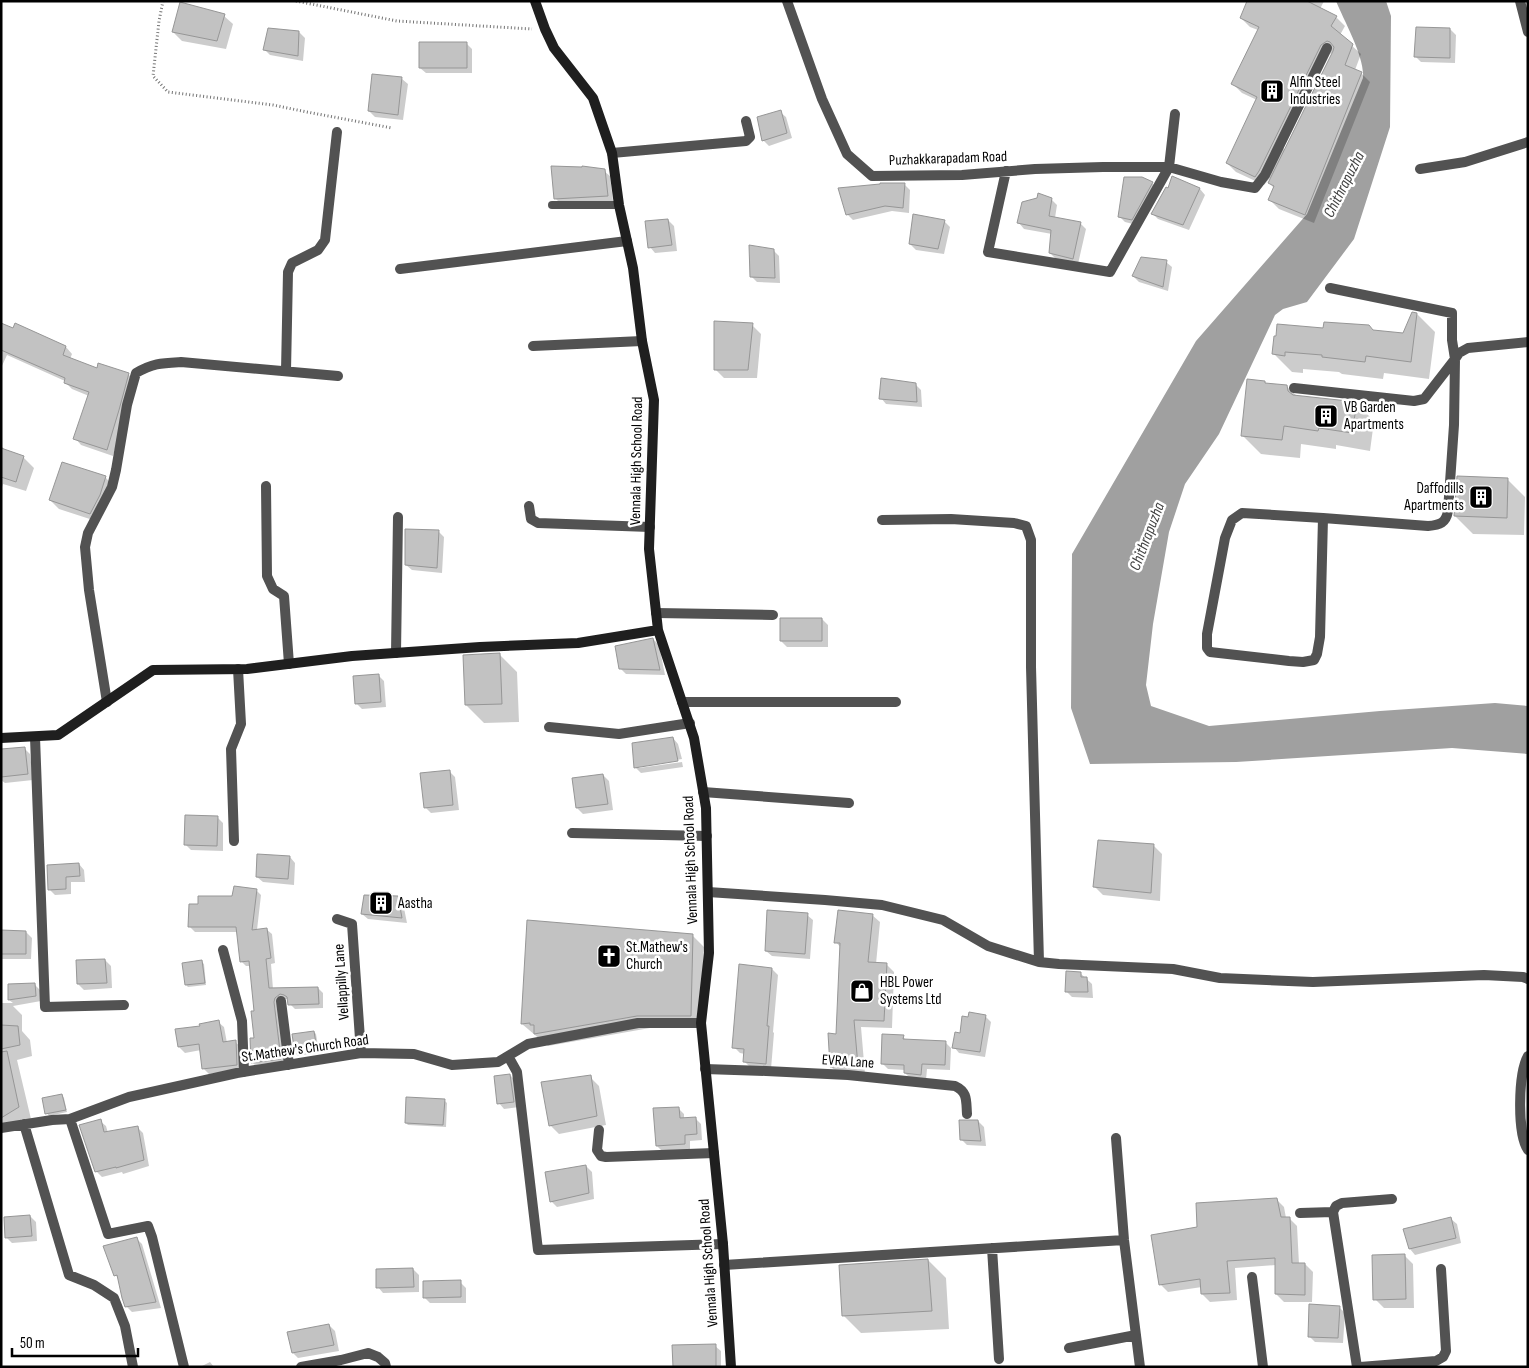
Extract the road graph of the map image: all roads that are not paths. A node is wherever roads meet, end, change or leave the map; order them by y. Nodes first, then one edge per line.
1 (535, 1) edge
2 (787, 1) edge
3 (1520, 1) edge
4 (1528, 32) edge
5 (1327, 48) dead end
6 (1175, 114) dead end
7 (746, 121) dead end
8 (337, 132) dead end
9 (1528, 142) edge
10 (612, 153) junction
11 (1169, 167) junction
12 (1420, 169) dead end
13 (1006, 171) junction
14 (552, 205) dead end
15 (618, 205) junction
16 (627, 241) junction
17 (400, 269) dead end
18 (1330, 288) dead end
19 (642, 340) junction
20 (1528, 342) edge
21 (533, 346) dead end
22 (1455, 359) junction
23 (286, 371) junction
24 (338, 376) dead end
25 (1294, 388) dead end
26 (266, 486) dead end
27 (528, 506) dead end
28 (398, 517) dead end
29 (1323, 518) junction
30 (882, 520) dead end
31 (650, 527) junction
32 (656, 613) junction
33 (773, 615) dead end
34 (658, 630) junction
35 (396, 653) junction
36 (289, 664) junction
37 (238, 669) junction
38 (107, 702) junction
39 (682, 702) junction
40 (896, 702) dead end
41 (690, 724) junction
42 (549, 727) dead end
43 (35, 737) junction
44 (1, 738) edge
45 (703, 792) junction
46 (849, 803) dead end
47 (572, 833) dead end
48 (707, 836) junction
49 (234, 841) dead end
50 (708, 892) junction
51 (337, 919) dead end
52 (223, 950) dead end
53 (1039, 962) junction
54 (1528, 979) edge
55 (281, 1000) dead end
56 (124, 1005) dead end
57 (701, 1023) junction
58 (361, 1053) junction
59 (508, 1056) junction
60 (1528, 1056) edge
61 (289, 1065) junction
62 (705, 1069) junction
63 (244, 1072) junction
64 (967, 1114) dead end
65 (70, 1119) junction
66 (24, 1124) junction
67 (1, 1128) edge
68 (598, 1130) dead end
69 (1116, 1138) dead end
70 (1528, 1150) edge
71 (714, 1153) junction
72 (1392, 1199) dead end
73 (1333, 1212) junction
74 (1300, 1213) dead end
75 (1124, 1240) junction
76 (722, 1244) junction
77 (992, 1248) junction
78 (724, 1265) junction
79 (1441, 1269) dead end
80 (1252, 1277) dead end
81 (1136, 1336) junction
82 (1070, 1348) dead end
83 (999, 1359) dead end
84 (133, 1367) edge
85 (184, 1367) edge
86 (301, 1367) edge
87 (386, 1367) edge
88 (731, 1367) edge
89 (1140, 1367) edge
90 (1263, 1367) edge
91 (1358, 1367) edge

1 - 10 main road, Vennala High School Road
2 - 13 street, Puzhakkarapadam Road
3 - 4 street
5 - 11 street, Puzhakkarapadam Road
6 - 11 street
7 - 10 street
8 - 23 street
9 - 12 street
10 - 15 main road, Vennala High School Road
11 - 13 street, Puzhakkarapadam Road
11 - 13 street
14 - 15 lane
15 - 16 main road, Vennala High School Road
16 - 17 street
16 - 19 main road, Vennala High School Road
18 - 22 street
19 - 21 street
19 - 31 main road, Vennala High School Road
20 - 22 street
22 - 25 street
22 - 29 street
23 - 24 street
23 - 38 street
26 - 36 street
27 - 31 street
28 - 35 street
29 - 29 street
30 - 53 street
31 - 32 main road, Vennala High School Road
32 - 33 street
32 - 34 main road, Vennala High School Road
34 - 35 main road
34 - 39 main road, Vennala High School Road
35 - 36 main road
36 - 37 main road
37 - 38 main road
37 - 49 street
38 - 43 main road
39 - 40 street
39 - 41 main road, Vennala High School Road
41 - 42 street
41 - 45 main road, Vennala High School Road
43 - 44 main road
43 - 56 street
45 - 46 street
45 - 48 main road, Vennala High School Road
47 - 48 street
48 - 50 main road, Vennala High School Road
50 - 53 street
50 - 57 main road, Vennala High School Road
51 - 58 street, Vellappilly Lane
52 - 63 street
53 - 54 street
55 - 61 street
57 - 59 street, St.Mathew's Church Road
57 - 62 main road, Vennala High School Road
58 - 59 street, St.Mathew's Church Road
58 - 61 street, St.Mathew's Church Road
59 - 76 street
60 - 70 street
61 - 63 street, St.Mathew's Church Road
62 - 64 street, EVRA Lane
62 - 71 main road, Vennala High School Road
63 - 65 street, St.Mathew's Church Road
65 - 66 street, St.Mathew's Church Road
65 - 85 street
66 - 67 street, St.Mathew's Church Road
66 - 84 street
68 - 71 street
69 - 75 street
71 - 76 main road, Vennala High School Road
72 - 73 street
73 - 74 street
73 - 91 street
75 - 77 street
75 - 81 street
76 - 78 main road, Vennala High School Road
77 - 78 street
77 - 83 street
78 - 88 main road, Vennala High School Road
79 - 91 street
80 - 90 street
81 - 82 street
81 - 89 street
86 - 87 street

